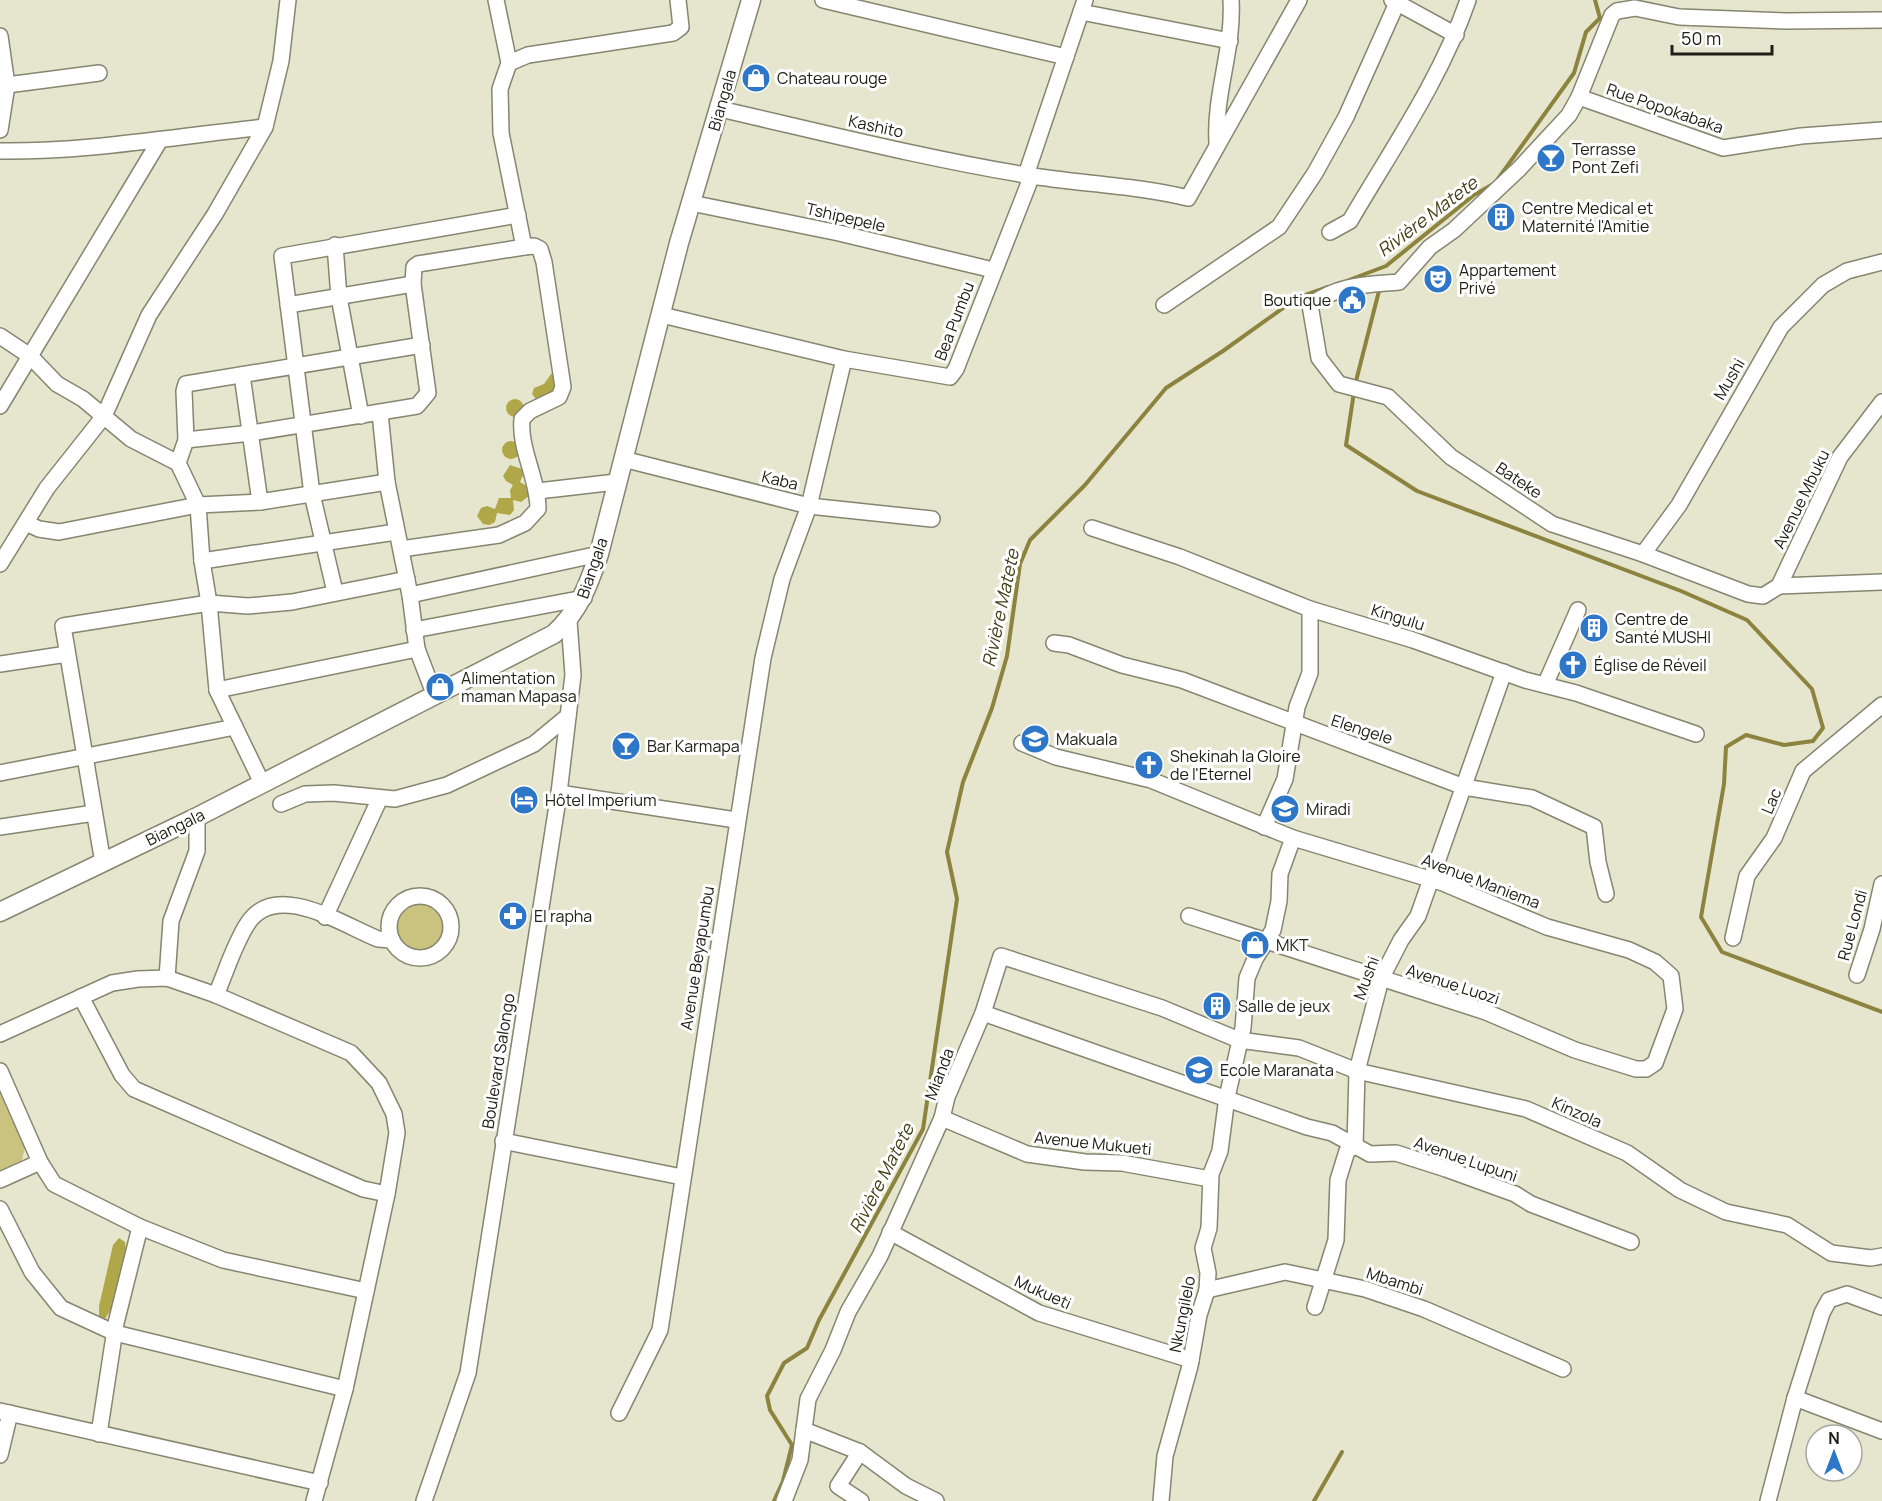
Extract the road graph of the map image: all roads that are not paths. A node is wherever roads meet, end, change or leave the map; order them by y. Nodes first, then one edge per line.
1 (288, 0) edge
2 (496, 0) edge
3 (678, 0) edge
4 (751, 0) edge
5 (823, 0) edge
6 (1231, 0) edge
7 (1299, 0) edge
8 (1468, 0) edge
9 (1394, 1) edge
10 (1083, 6) edge
11 (1882, 20) edge
12 (1456, 35) junction
13 (0, 36) edge
14 (1230, 41) junction
15 (0, 43) edge
16 (1066, 57) junction
17 (508, 63) junction
18 (99, 72) dead end
19 (7, 85) junction
20 (1579, 98) junction
21 (720, 109) junction
22 (265, 127) junction
23 (0, 130) edge
24 (1882, 130) edge
25 (160, 140) junction
26 (1217, 143) junction
27 (0, 151) edge
28 (1026, 175) junction
29 (691, 203) junction
30 (518, 215) junction
31 (1330, 232) dead end
32 (335, 245) junction
33 (524, 247) junction
34 (1882, 262) edge
35 (993, 270) junction
36 (413, 285) junction
37 (339, 297) junction
38 (288, 305) junction
39 (1164, 305) dead end
40 (662, 315) junction
41 (0, 336) edge
42 (422, 345) junction
43 (30, 356) junction
44 (349, 356) junction
45 (844, 359) junction
46 (296, 365) junction
47 (242, 375) junction
48 (1882, 402) edge
49 (0, 406) edge
50 (380, 413) junction
51 (104, 416) junction
52 (361, 416) junction
53 (304, 425) junction
54 (251, 434) junction
55 (186, 440) junction
56 (623, 459) junction
57 (178, 463) junction
58 (387, 482) junction
59 (616, 482) junction
60 (538, 490) junction
61 (312, 494) junction
62 (260, 502) junction
63 (198, 505) junction
64 (809, 506) junction
65 (932, 519) dead end
66 (26, 523) junction
67 (1092, 528) dead end
68 (396, 532) junction
69 (324, 543) junction
70 (401, 549) junction
71 (599, 554) junction
72 (1643, 554) junction
73 (202, 561) junction
74 (0, 564) edge
75 (407, 579) junction
76 (1882, 582) edge
77 (1779, 586) junction
78 (336, 592) junction
79 (410, 595) junction
80 (584, 598) junction
81 (209, 603) junction
82 (1310, 609) junction
83 (1578, 610) dead end
84 (569, 621) junction
85 (414, 630) junction
86 (1053, 643) dead end
87 (417, 649) junction
88 (67, 654) junction
89 (0, 664) edge
90 (1504, 672) junction
91 (1545, 685) junction
92 (217, 690) junction
93 (435, 696) junction
94 (1882, 705) edge
95 (568, 716) junction
96 (1295, 725) junction
97 (235, 727) junction
98 (1696, 734) dead end
99 (1022, 743) dead end
100 (85, 756) junction
101 (0, 773) edge
102 (262, 783) junction
103 (1464, 787) junction
104 (559, 793) junction
105 (380, 798) junction
106 (281, 804) dead end
107 (94, 813) junction
108 (197, 817) junction
109 (736, 820) junction
110 (0, 827) edge
111 (1264, 827) junction
112 (1293, 838) junction
113 (103, 863) junction
114 (1429, 879) junction
115 (1882, 884) edge
116 (1606, 894) dead end
117 (0, 912) edge
118 (1189, 916) dead end
119 (325, 917) junction
120 (1733, 938) dead end
121 (1266, 939) junction
122 (392, 940) junction
123 (1857, 975) dead end
124 (167, 978) junction
125 (1381, 979) junction
126 (216, 995) junction
127 (81, 997) junction
128 (983, 1013) junction
129 (0, 1034) edge
130 (1239, 1040) junction
131 (1636, 1070) joint
132 (0, 1071) edge
133 (1358, 1071) junction
134 (1227, 1097) junction
135 (942, 1118) junction
136 (503, 1141) junction
137 (1355, 1146) junction
138 (40, 1162) junction
139 (682, 1177) junction
140 (1210, 1179) junction
141 (0, 1180) edge
142 (387, 1194) junction
143 (0, 1209) edge
144 (140, 1227) junction
145 (890, 1232) junction
146 (1631, 1242) dead end
147 (1882, 1256) edge
148 (1324, 1281) junction
149 (1208, 1290) junction
150 (366, 1291) junction
151 (1315, 1307) dead end
152 (1882, 1307) edge
153 (115, 1333) junction
154 (1191, 1360) junction
155 (1563, 1370) dead end
156 (345, 1389) junction
157 (1795, 1398) junction
158 (5, 1412) edge
159 (620, 1413) dead end
160 (804, 1430) junction
161 (1882, 1431) edge
162 (99, 1434) junction
163 (860, 1452) junction
164 (0, 1455) edge
165 (320, 1483) junction
166 (314, 1501) edge
167 (424, 1501) edge
168 (784, 1501) edge
169 (861, 1501) edge
170 (936, 1501) edge
171 (1161, 1501) edge
172 (1768, 1501) edge

1 - 22 street
2 - 17 street
3 - 17 street
4 - 21 street, Biangala
5 - 16 street
6 - 14 street
7 - 26 street
8 - 12 street
9 - 12 street
9 - 39 street
10 - 14 street
10 - 16 street, Bea Pumbu
11 - 20 street
12 - 31 street
13 - 15 street
14 - 26 street
15 - 19 street
16 - 28 street, Bea Pumbu
17 - 30 street
18 - 19 street
19 - 23 street
20 - 24 street, Rue Popokabaka
20 - 72 street, Bateke
21 - 28 street, Kashito
21 - 29 street, Biangala
22 - 25 street
22 - 51 street
25 - 27 street
25 - 43 street
26 - 28 street, Kashito
28 - 35 street, Bea Pumbu
29 - 35 street, Tshipepele
29 - 40 street, Biangala
30 - 32 street
30 - 33 street
32 - 37 street
32 - 38 street
33 - 36 street
33 - 60 street
34 - 72 street, Mushi
35 - 45 street, Bea Pumbu
36 - 37 street
36 - 42 street
37 - 38 street
37 - 44 street
38 - 46 street
40 - 45 street, Bea Pumbu
40 - 56 street, Biangala
41 - 43 street
42 - 44 street
42 - 50 street
43 - 49 street
43 - 51 street
44 - 46 street
44 - 52 street
45 - 64 street, Avenue Beyapumbu
46 - 47 street
46 - 53 street
47 - 54 street
47 - 55 street
48 - 77 street, Avenue Mbuku
50 - 52 street
50 - 58 street
51 - 57 street
51 - 66 street
52 - 53 street
53 - 54 street
53 - 61 street
54 - 55 street
54 - 62 street
55 - 57 street
56 - 59 street, Biangala
56 - 64 street, Kaba
57 - 63 street
58 - 61 street
58 - 68 street
59 - 60 street
59 - 71 street, Biangala
60 - 70 street
61 - 62 street
61 - 69 street
62 - 63 street
63 - 66 street
63 - 73 street
64 - 65 street, Kaba
64 - 109 street, Avenue Beyapumbu
66 - 74 street
67 - 82 street, Kingulu
68 - 69 street
68 - 70 street
69 - 73 street
69 - 78 street
70 - 75 street
71 - 79 street
71 - 80 street, Biangala
72 - 77 street, Bateke
73 - 81 street
75 - 78 street
75 - 79 street
76 - 77 street, Bateke
78 - 81 street
79 - 85 street
80 - 84 street, Biangala
80 - 85 street
81 - 88 street
81 - 92 street
82 - 90 street, Kingulu
82 - 96 street
83 - 91 street
84 - 93 street, Biangala
84 - 95 street, Boulevard Salongo
85 - 87 street
86 - 96 street, Elengele
87 - 92 street
87 - 93 street
88 - 89 street
88 - 100 street
90 - 91 street, Kingulu
90 - 103 street, Mushi
91 - 98 street, Kingulu
92 - 97 street
93 - 102 street, Biangala
94 - 120 street, Lac
95 - 104 street, Boulevard Salongo
95 - 105 street
96 - 103 street, Elengele
96 - 111 street
97 - 100 street
97 - 102 street
99 - 111 street, Avenue Maniema
100 - 101 street
100 - 107 street
102 - 108 street, Biangala
103 - 114 street, Mushi
103 - 116 street, Elengele
104 - 109 street
104 - 136 street, Boulevard Salongo
105 - 106 street
105 - 119 street
107 - 110 street
107 - 113 street
108 - 113 street, Biangala
108 - 124 street
109 - 139 street, Avenue Beyapumbu
111 - 112 street, Avenue Maniema
112 - 114 street, Avenue Maniema
112 - 121 street, Nkungilelo
113 - 117 street, Biangala
114 - 125 street, Mushi
114 - 131 street, Avenue Maniema
115 - 123 street, Rue Londi
118 - 121 street, Avenue Luozi
119 - 122 street
119 - 126 street
121 - 125 street, Avenue Luozi
121 - 130 street, Nkungilelo
122 - 122 street
124 - 126 street
124 - 127 street
125 - 131 street, Avenue Luozi
125 - 133 street, Mushi
126 - 142 street
127 - 129 street
127 - 142 street
128 - 130 street, Mianda
128 - 134 street, Avenue Lupuni
128 - 135 street, Mianda
130 - 133 street, Kinzola
130 - 134 street, Nkungilelo
132 - 138 street
133 - 137 street, Mushi
133 - 147 street, Kinzola
134 - 137 street, Avenue Lupuni
134 - 140 street, Nkungilelo
135 - 140 street, Avenue Mukueti
135 - 145 street, Mianda
136 - 139 street
136 - 167 street, Boulevard Salongo
137 - 146 street, Avenue Lupuni
137 - 148 street, Mushi
138 - 141 street
138 - 144 street
139 - 159 street, Avenue Beyapumbu
140 - 149 street, Nkungilelo
142 - 150 street
143 - 153 street
144 - 150 street
144 - 153 street
145 - 154 street, Mukueti
145 - 160 street, Mianda
148 - 149 street, Mbambi
148 - 151 street, Mushi
148 - 155 street, Mbambi
149 - 154 street, Nkungilelo
150 - 156 street
152 - 157 street
153 - 156 street
153 - 162 street
154 - 171 street, Nkungilelo
156 - 165 street
157 - 161 street
157 - 172 street
158 - 162 street
158 - 164 street
160 - 163 street
160 - 168 street, Mianda
162 - 165 street
163 - 169 street
163 - 170 street
165 - 166 street

